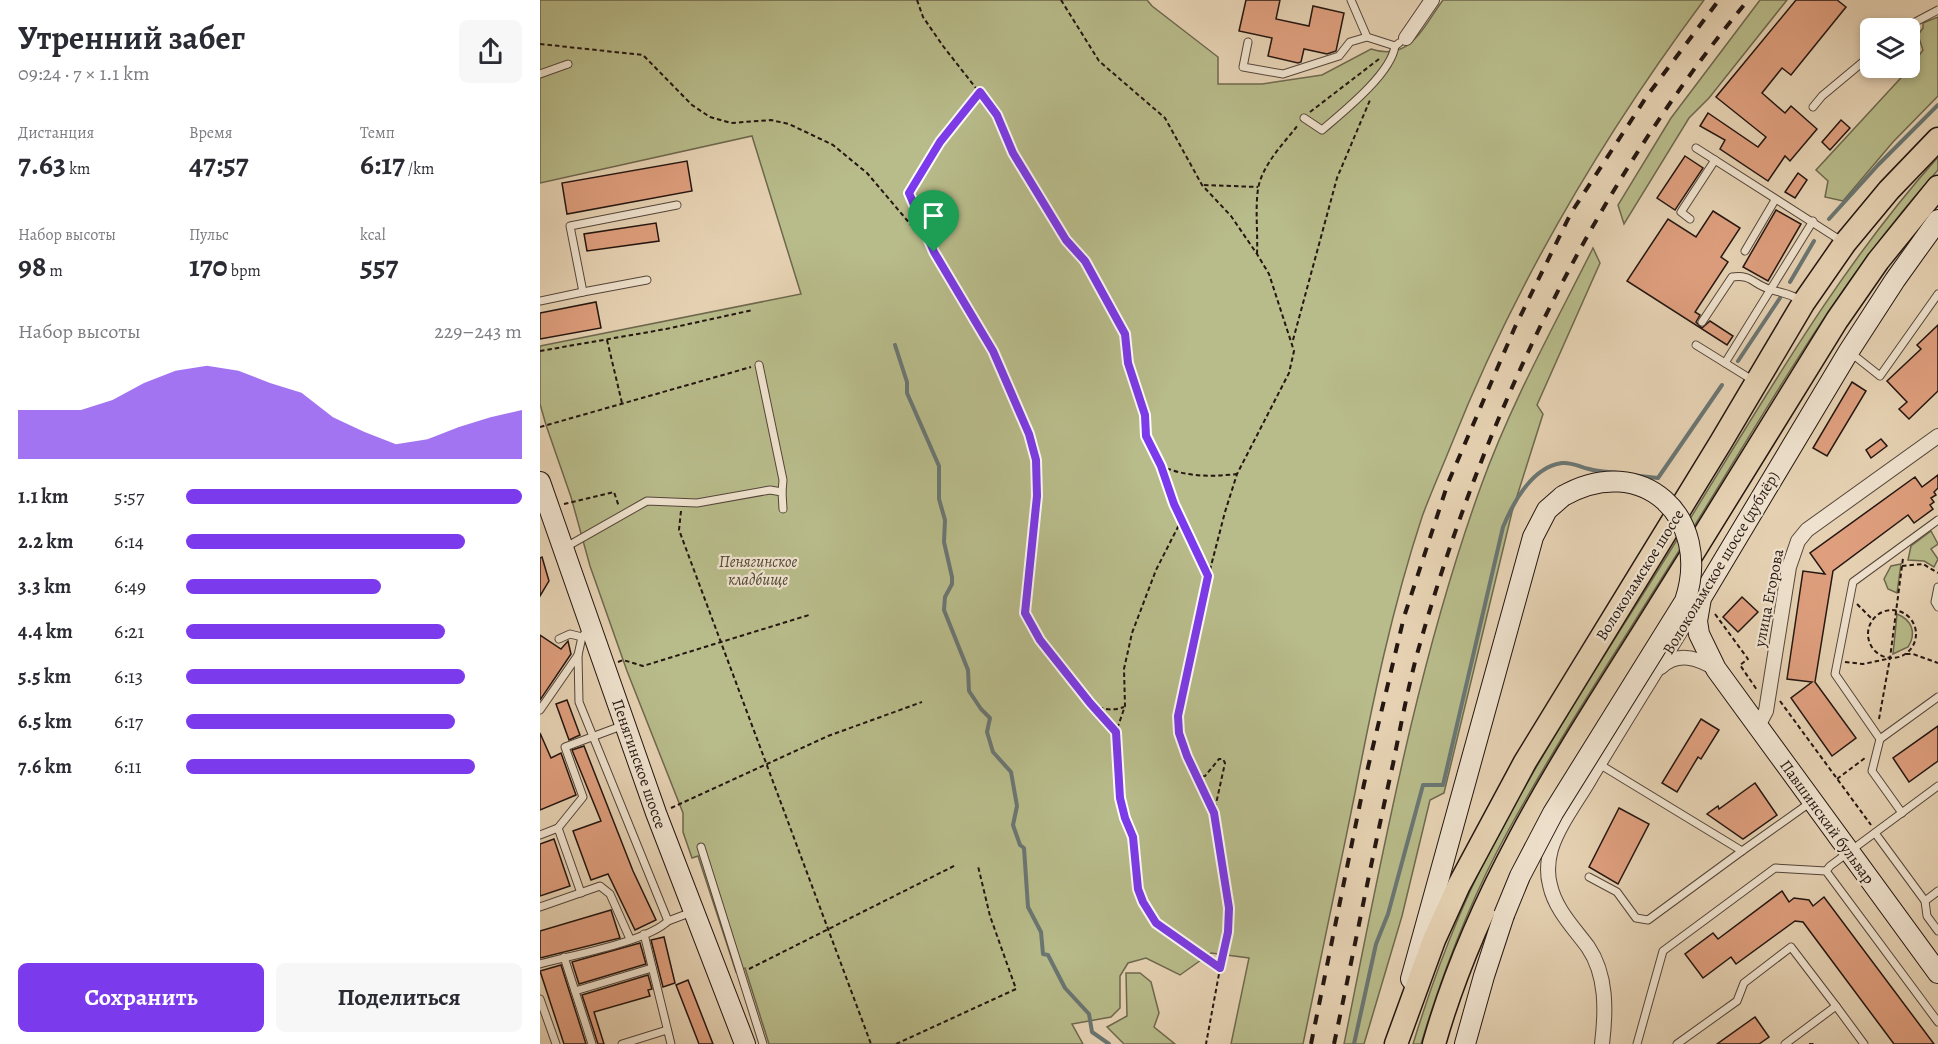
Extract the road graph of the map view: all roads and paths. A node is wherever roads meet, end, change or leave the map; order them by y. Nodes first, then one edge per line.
1 (917, 0) edge
2 (1060, 0) edge
3 (1351, 0) edge
4 (1432, 0) edge
5 (1938, 10) edge
6 (1920, 20) edge
7 (1367, 37) junction
8 (1248, 42) dead end
9 (1400, 42) junction
10 (540, 44) edge
11 (568, 64) dead end
12 (1860, 64) edge
13 (540, 74) edge
14 (1379, 74) junction
15 (980, 92) junction
16 (1812, 107) dead end
17 (1304, 118) junction
18 (1938, 138) edge
19 (1696, 148) dead end
20 (1715, 160) junction
21 (1203, 185) junction
22 (1258, 187) junction
23 (1938, 187) edge
24 (1775, 200) junction
25 (677, 205) dead end
26 (1690, 219) dead end
27 (1813, 222) junction
28 (1935, 231) edge
29 (1845, 243) junction
30 (1745, 251) dead end
31 (934, 252) junction
32 (1257, 254) junction
33 (647, 280) dead end
34 (1770, 290) junction
35 (583, 292) junction
36 (1938, 294) edge
37 (540, 301) edge
38 (1804, 302) junction
39 (753, 310) dead end
40 (1702, 322) dead end
41 (607, 340) junction
42 (1292, 343) junction
43 (1696, 345) dead end
44 (540, 351) edge
45 (1849, 351) junction
46 (1725, 363) junction
47 (759, 365) joint
48 (1756, 382) junction
49 (622, 403) junction
50 (540, 427) edge
51 (1938, 436) edge
52 (1161, 466) junction
53 (1237, 474) junction
54 (540, 482) edge
55 (782, 492) junction
56 (569, 502) dead end
57 (681, 502) junction
58 (783, 508) dead end
59 (623, 515) junction
60 (1182, 519) junction
61 (1938, 520) edge
62 (1734, 543) junction
63 (1905, 544) junction
64 (563, 547) junction
65 (1902, 566) junction
66 (1938, 573) edge
67 (1208, 576) junction
68 (1938, 587) edge
69 (1701, 597) junction
70 (1850, 599) junction
71 (1938, 607) edge
72 (1895, 610) junction
73 (1714, 613) dead end
74 (809, 615) dead end
75 (1872, 620) junction
76 (1648, 625) junction
77 (586, 631) junction
78 (559, 639) dead end
79 (721, 642) junction
80 (1904, 654) junction
81 (578, 655) junction
82 (1890, 658) junction
83 (1837, 660) junction
84 (1938, 663) edge
85 (613, 664) dead end
86 (1716, 669) junction
87 (1657, 670) junction
88 (1775, 694) dead end
89 (1762, 696) dead end
90 (1938, 698) edge
91 (922, 702) dead end
92 (1090, 703) junction
93 (1125, 706) junction
94 (540, 710) edge
95 (625, 724) junction
96 (1758, 726) junction
97 (1116, 732) junction
98 (1878, 736) junction
99 (593, 737) junction
100 (1877, 749) junction
101 (1599, 764) junction
102 (766, 765) junction
103 (1195, 777) junction
104 (1837, 779) junction
105 (1938, 786) edge
106 (1811, 801) junction
107 (668, 809) dead end
108 (1214, 813) junction
109 (1902, 813) junction
110 (558, 828) junction
111 (1875, 832) junction
112 (540, 835) edge
113 (701, 847) dead end
114 (1742, 851) junction
115 (1849, 852) junction
116 (956, 865) dead end
117 (978, 866) dead end
118 (1826, 871) junction
119 (1589, 877) dead end
120 (1938, 891) edge
121 (581, 893) junction
122 (1925, 901) junction
123 (540, 908) edge
124 (693, 911) junction
125 (668, 921) junction
126 (828, 930) junction
127 (1938, 931) edge
128 (644, 934) junction
129 (630, 939) junction
130 (564, 957) junction
131 (540, 964) edge
132 (652, 968) junction
133 (1220, 968) junction
134 (742, 973) junction
135 (1938, 973) edge
136 (575, 991) junction
137 (540, 999) edge
138 (1836, 1006) junction
139 (1938, 1022) edge
140 (667, 1030) junction
141 (1397, 1038) edge
142 (556, 1044) edge
143 (592, 1044) edge
144 (622, 1044) edge
145 (671, 1044) edge
146 (746, 1044) edge
147 (763, 1044) edge
148 (871, 1044) edge
149 (896, 1044) edge
150 (1206, 1044) edge
151 (1434, 1044) edge
152 (1465, 1044) edge
153 (1602, 1044) edge
154 (1637, 1044) edge
155 (1677, 1044) edge
156 (1785, 1044) edge
157 (1809, 1044) edge
158 (1815, 1044) edge
159 (1864, 1044) edge

1 - 15 path
2 - 21 path
3 - 7 lane
4 - 9 street
5 - 6 lane
7 - 8 lane
7 - 9 lane
9 - 14 lane
9 - 17 path
10 - 31 path
11 - 13 lane
12 - 16 lane
14 - 17 lane
14 - 42 path
15 - 31 path
15 - 52 path
17 - 22 path
18 - 29 main road, Волоколамское шоссе
19 - 20 lane
20 - 24 lane
20 - 26 lane
21 - 22 path
21 - 32 path
22 - 32 path
23 - 76 main road, Волоколамское шоссе
24 - 27 lane
24 - 30 lane
25 - 35 lane
27 - 29 lane
27 - 34 lane
28 - 45 main road, Волоколамское шоссе (дублёр)
29 - 38 main road, Волоколамское шоссе
31 - 92 path
32 - 42 path
33 - 35 lane
34 - 38 lane
34 - 40 lane
34 - 46 lane
35 - 37 lane
36 - 45 lane
38 - 48 main road, Волоколамское шоссе
39 - 41 path
41 - 44 path
41 - 49 path
42 - 53 path
43 - 46 lane
45 - 62 main road, Волоколамское шоссе (дублёр)
46 - 48 lane
47 - 49 path
47 - 55 lane
48 - 141 main road, Волоколамское шоссе
49 - 50 path
51 - 96 street, улица Егорова
52 - 53 path
52 - 60 path
53 - 67 path
54 - 64 main road, Пенягинское шоссе
55 - 57 lane
55 - 58 lane
56 - 59 path
57 - 59 lane
57 - 79 path
59 - 64 lane
60 - 67 path
60 - 93 path
61 - 63 lane
62 - 69 main road, Волоколамское шоссе (дублёр)
62 - 76 main road
63 - 65 path
63 - 70 lane
64 - 77 main road, Пенягинское шоссе
65 - 66 path
65 - 72 path
67 - 103 path
68 - 71 lane
69 - 86 main road, Павшинский бульвар
69 - 87 street, Волоколамское шоссе (дублёр)
70 - 75 path
70 - 83 lane
72 - 75 path
72 - 80 path
72 - 82 path
73 - 89 path
74 - 79 path
75 - 82 path
76 - 151 main road, Волоколамское шоссе
77 - 78 lane
77 - 81 lane
77 - 95 main road, Пенягинское шоссе
79 - 85 path
79 - 102 path
80 - 82 path
80 - 84 path
81 - 94 lane
81 - 99 lane
82 - 83 path
82 - 98 path
83 - 98 lane
86 - 87 street
86 - 96 main road, Павшинский бульвар
87 - 101 street, Волоколамское шоссе (дублёр)
88 - 104 path
90 - 98 lane
91 - 102 path
92 - 93 path
92 - 97 path
93 - 97 path
95 - 99 lane
95 - 124 main road, Пенягинское шоссе
96 - 106 main road, Павшинский бульвар
97 - 133 path
98 - 100 lane
99 - 110 lane
99 - 125 lane
100 - 104 path
100 - 109 lane
101 - 114 lane
101 - 153 street, Волоколамское шоссе (дублёр)
102 - 107 path
102 - 126 path
103 - 108 path
103 - 108 path
104 - 111 path
105 - 109 lane
106 - 114 lane
106 - 115 main road, Павшинский бульвар
108 - 133 path
109 - 111 lane
110 - 112 lane
110 - 121 lane
111 - 115 lane
111 - 122 lane
113 - 134 lane
114 - 119 lane
115 - 118 lane
115 - 135 main road, Павшинский бульвар
116 - 126 path
117 - 149 path
118 - 139 lane
118 - 154 lane
120 - 122 lane
121 - 123 lane
121 - 129 lane
122 - 127 lane
124 - 125 lane
124 - 146 main road, Пенягинское шоссе
125 - 128 lane
126 - 134 path
126 - 148 path
128 - 129 lane
128 - 132 lane
129 - 130 lane
130 - 131 lane
130 - 136 lane
132 - 136 lane
132 - 140 lane
133 - 150 path
134 - 147 lane
136 - 143 lane
137 - 142 lane
138 - 155 lane
138 - 156 lane
138 - 159 lane
140 - 144 lane
140 - 145 lane
141 - 152 main road, bridge
157 - 158 path

